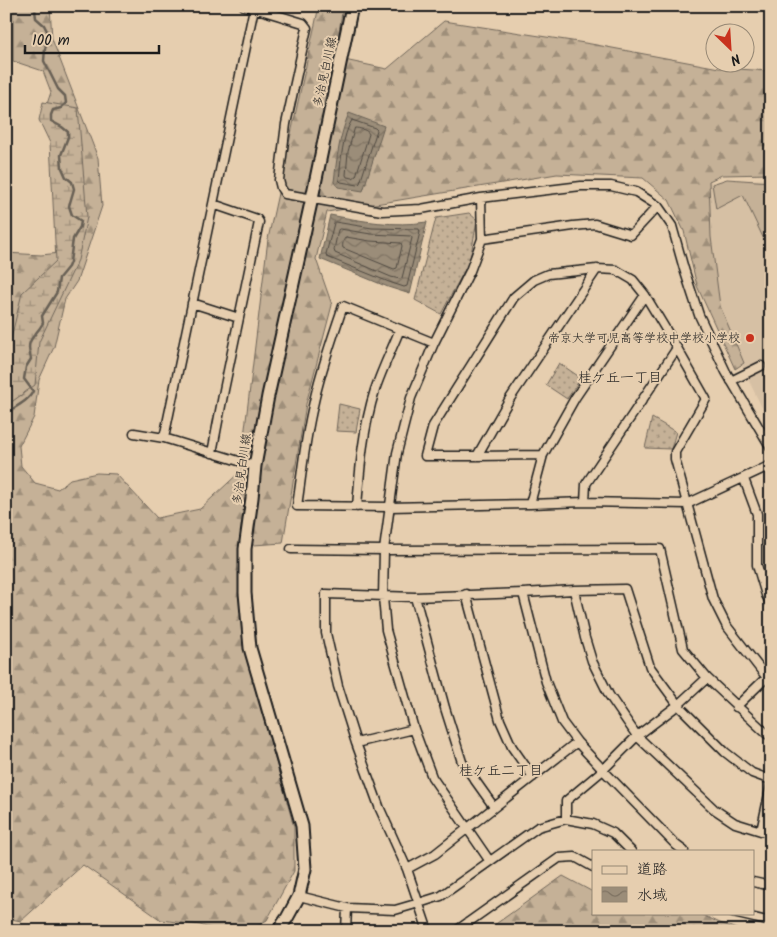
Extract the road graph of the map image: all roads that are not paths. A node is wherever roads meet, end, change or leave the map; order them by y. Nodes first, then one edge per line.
1 (244, 6) edge
2 (352, 6) edge
3 (254, 8) junction
4 (312, 198) junction
5 (482, 198) junction
6 (213, 204) junction
7 (658, 206) junction
8 (482, 239) junction
9 (597, 269) junction
10 (645, 295) junction
11 (192, 303) junction
12 (239, 318) junction
13 (400, 329) junction
14 (434, 343) junction
15 (677, 348) junction
16 (761, 366) dead end
17 (731, 381) junction
18 (134, 433) dead end
19 (164, 438) junction
20 (771, 448) edge
21 (212, 453) junction
22 (542, 454) junction
23 (477, 456) junction
24 (255, 466) junction
25 (771, 466) edge
26 (744, 479) junction
27 (585, 502) junction
28 (530, 504) junction
29 (687, 504) junction
30 (357, 507) junction
31 (390, 508) junction
32 (291, 549) dead end
33 (384, 550) junction
34 (574, 590) junction
35 (523, 593) junction
36 (466, 594) junction
37 (383, 596) junction
38 (415, 597) junction
39 (771, 604) edge
40 (707, 678) junction
41 (769, 679) edge
42 (678, 705) junction
43 (736, 706) junction
44 (414, 729) junction
45 (637, 736) junction
46 (771, 736) edge
47 (577, 742) junction
48 (356, 743) junction
49 (602, 770) junction
50 (533, 777) junction
51 (771, 780) edge
52 (771, 785) edge
53 (494, 807) junction
54 (566, 819) junction
55 (467, 828) junction
56 (761, 831) junction
57 (771, 833) edge
58 (630, 850) edge
59 (683, 850) edge
60 (490, 860) junction
61 (592, 866) edge
62 (407, 869) junction
63 (754, 882) edge
64 (771, 886) edge
65 (299, 896) junction
66 (419, 903) junction
67 (347, 908) junction
68 (737, 914) edge
69 (771, 922) edge
70 (278, 931) edge
71 (346, 931) edge
72 (428, 931) edge
73 (456, 931) edge

1 - 3 street
2 - 4 main road, 多治見白川線
3 - 4 street
3 - 6 street
4 - 5 street
4 - 24 main road, 多治見白川線
5 - 7 street
5 - 8 street
6 - 11 street
6 - 12 street
7 - 8 street
7 - 17 street
8 - 14 street
9 - 10 street
9 - 23 street
9 - 23 street
10 - 15 street
10 - 22 street
11 - 12 street
11 - 19 street
12 - 21 street
13 - 14 street
13 - 30 street
13 - 30 street
14 - 31 street
15 - 27 street
15 - 29 street
16 - 17 street
17 - 20 street
18 - 19 street
19 - 21 street
21 - 24 street
22 - 23 street
22 - 28 street
24 - 65 main road, 多治見白川線
25 - 26 street
26 - 29 street
26 - 39 street
27 - 28 street
27 - 29 street
28 - 31 street
29 - 41 street
30 - 31 street
31 - 33 street
32 - 33 street
33 - 37 street
33 - 40 street
34 - 35 street
34 - 42 street
34 - 45 street
35 - 36 street
35 - 47 street
36 - 38 street
36 - 50 street
37 - 38 street
37 - 44 street
37 - 48 street
38 - 53 street
40 - 42 street
40 - 43 street
41 - 43 street
42 - 45 street
42 - 51 street
43 - 46 street
44 - 48 street
44 - 55 street
45 - 49 street
45 - 56 street
47 - 49 street
47 - 50 street
48 - 62 street
49 - 54 street
49 - 59 street
50 - 53 street
52 - 56 street
53 - 55 street
54 - 58 street
54 - 60 street
55 - 60 street
55 - 62 street
56 - 57 street
60 - 66 street
61 - 73 street
62 - 66 street
63 - 64 street
65 - 67 street
65 - 70 main road, 多治見白川線
66 - 67 street
66 - 72 street
67 - 71 street
68 - 69 street

